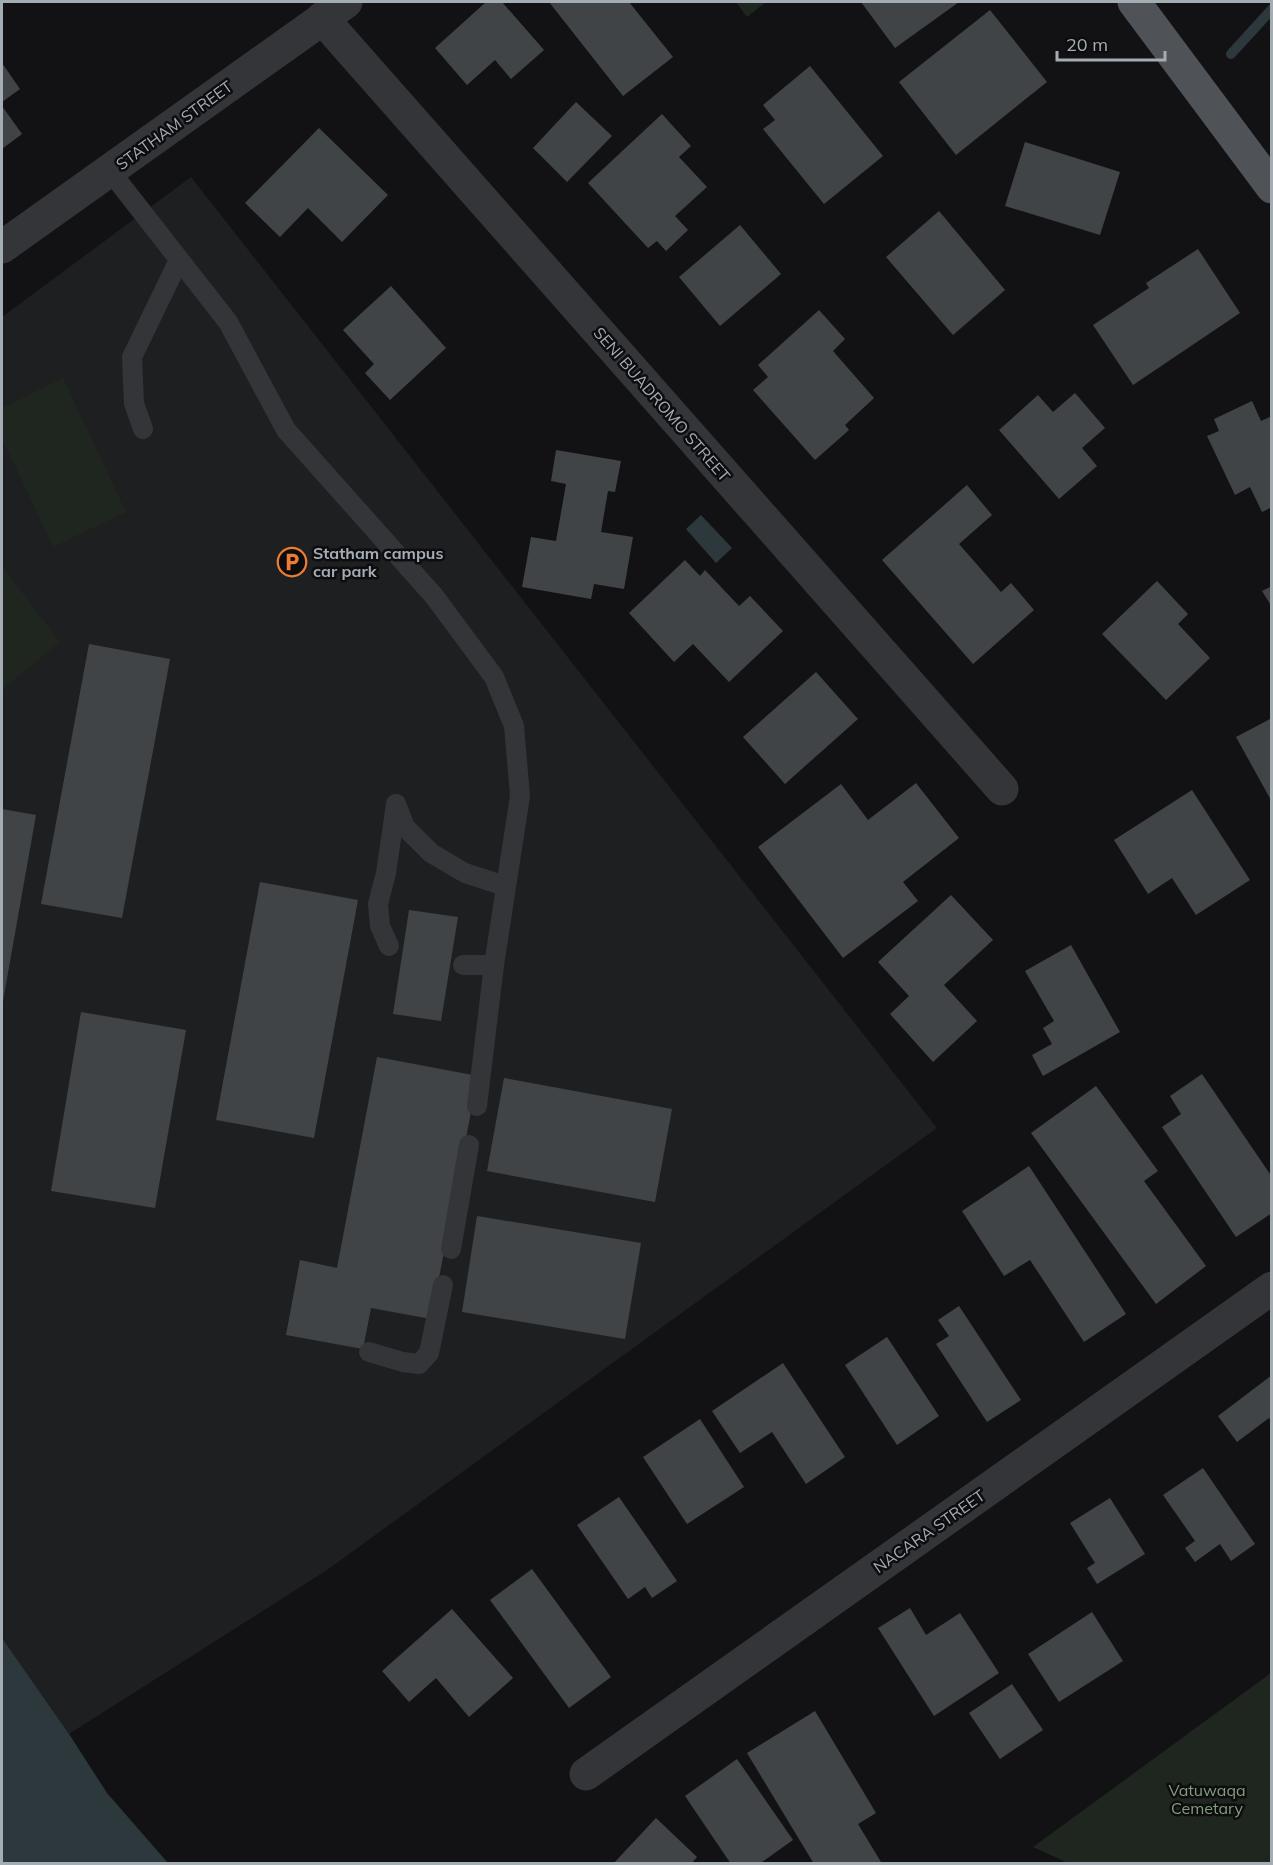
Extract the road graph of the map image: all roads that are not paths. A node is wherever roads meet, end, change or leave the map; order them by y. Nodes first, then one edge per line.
1 (1134, 2) edge
2 (334, 10) edge
3 (110, 171) junction
4 (1272, 187) edge
5 (2, 247) edge
6 (179, 260) junction
7 (143, 429) dead end
8 (1002, 789) dead end
9 (506, 886) junction
10 (389, 946) dead end
11 (463, 965) dead end
12 (494, 965) junction
13 (477, 1106) dead end
14 (469, 1145) dead end
15 (451, 1249) dead end
16 (443, 1285) dead end
17 (1272, 1288) edge
18 (369, 1353) dead end
19 (585, 1774) dead end

1 - 4 main road
2 - 3 street, STATHAM STREET
2 - 8 street, SENI BUADROMO STREET
3 - 5 street, STATHAM STREET
3 - 6 lane
6 - 7 lane
6 - 9 lane
9 - 10 lane
9 - 12 lane
11 - 12 lane
12 - 13 lane
14 - 15 lane
16 - 18 lane
17 - 19 street, NACARA STREET

